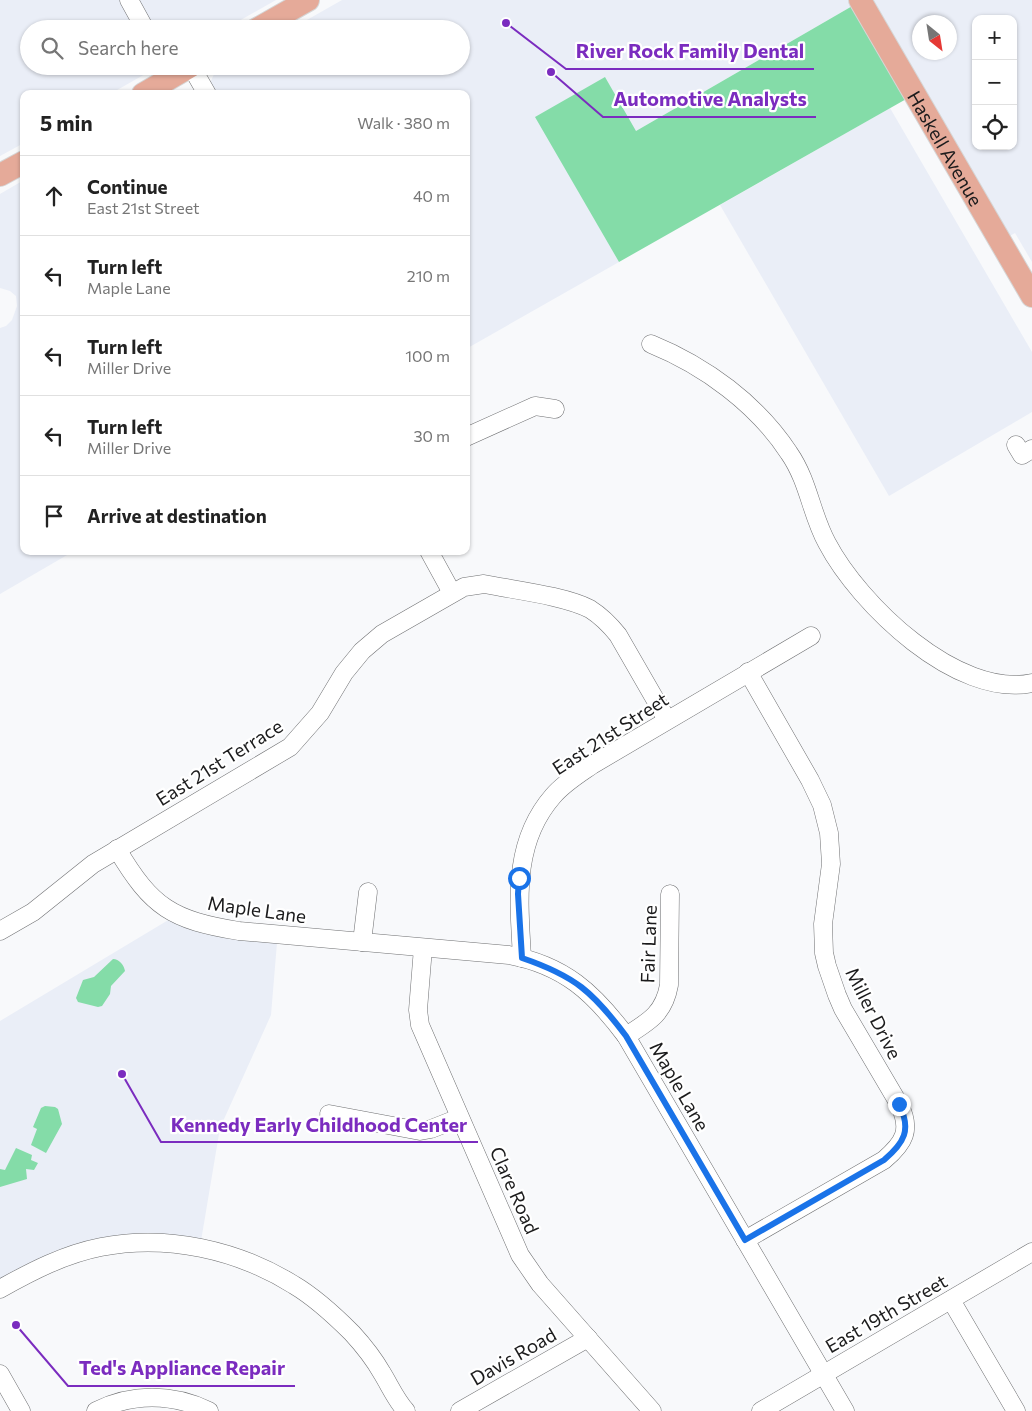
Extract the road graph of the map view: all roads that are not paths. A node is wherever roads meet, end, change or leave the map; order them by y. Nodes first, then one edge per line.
1 (129, 0) edge
2 (308, 0) edge
3 (860, 0) edge
4 (140, 20) edge
5 (273, 20) edge
6 (171, 75) edge
7 (186, 75) edge
8 (149, 90) edge
9 (203, 90) edge
10 (20, 164) edge
11 (0, 175) edge
12 (1032, 296) edge
13 (651, 344) dead end
14 (555, 409) dead end
15 (470, 435) edge
16 (432, 555) edge
17 (452, 593) junction
18 (811, 636) dead end
19 (748, 672) junction
20 (1032, 683) edge
21 (667, 720) junction
22 (117, 849) junction
23 (368, 892) dead end
24 (670, 894) dead end
25 (0, 931) edge
26 (362, 942) junction
27 (423, 948) junction
28 (522, 958) junction
29 (626, 1036) junction
30 (328, 1114) dead end
31 (459, 1118) junction
32 (745, 1240) junction
33 (1032, 1252) edge
34 (0, 1289) edge
35 (951, 1300) junction
36 (588, 1338) junction
37 (0, 1374) edge
38 (823, 1374) junction
39 (21, 1411) edge
40 (96, 1411) edge
41 (209, 1411) edge
42 (406, 1411) edge
43 (460, 1411) edge
44 (652, 1411) edge
45 (761, 1411) edge
46 (845, 1411) edge
47 (1016, 1411) edge

1 - 4 street
2 - 5 main road
3 - 12 main road, Haskell Avenue
6 - 8 main road
7 - 9 street
10 - 11 main road
13 - 20 street
14 - 15 street
16 - 17 street
17 - 21 street, East 21st Terrace
17 - 22 street, East 21st Terrace
18 - 19 street, East 21st Street
19 - 21 street, East 21st Street
19 - 32 street, Miller Drive
21 - 28 street, East 21st Street
22 - 25 street, East 21st Terrace
22 - 26 street, Maple Lane
23 - 26 street
24 - 29 street, Fair Lane
26 - 27 street, Maple Lane
27 - 28 street, Maple Lane
27 - 31 street, Clare Road
28 - 29 street, Maple Lane
29 - 32 street, Maple Lane
30 - 31 street
31 - 36 street, Clare Road
32 - 38 street, Maple Lane
33 - 35 street, East 19th Street
34 - 42 street
35 - 38 street, East 19th Street
35 - 47 street
36 - 43 street, Davis Road
36 - 44 street, Clare Road
37 - 39 street
38 - 45 street, East 19th Street
38 - 46 street, Maple Lane
40 - 41 street

